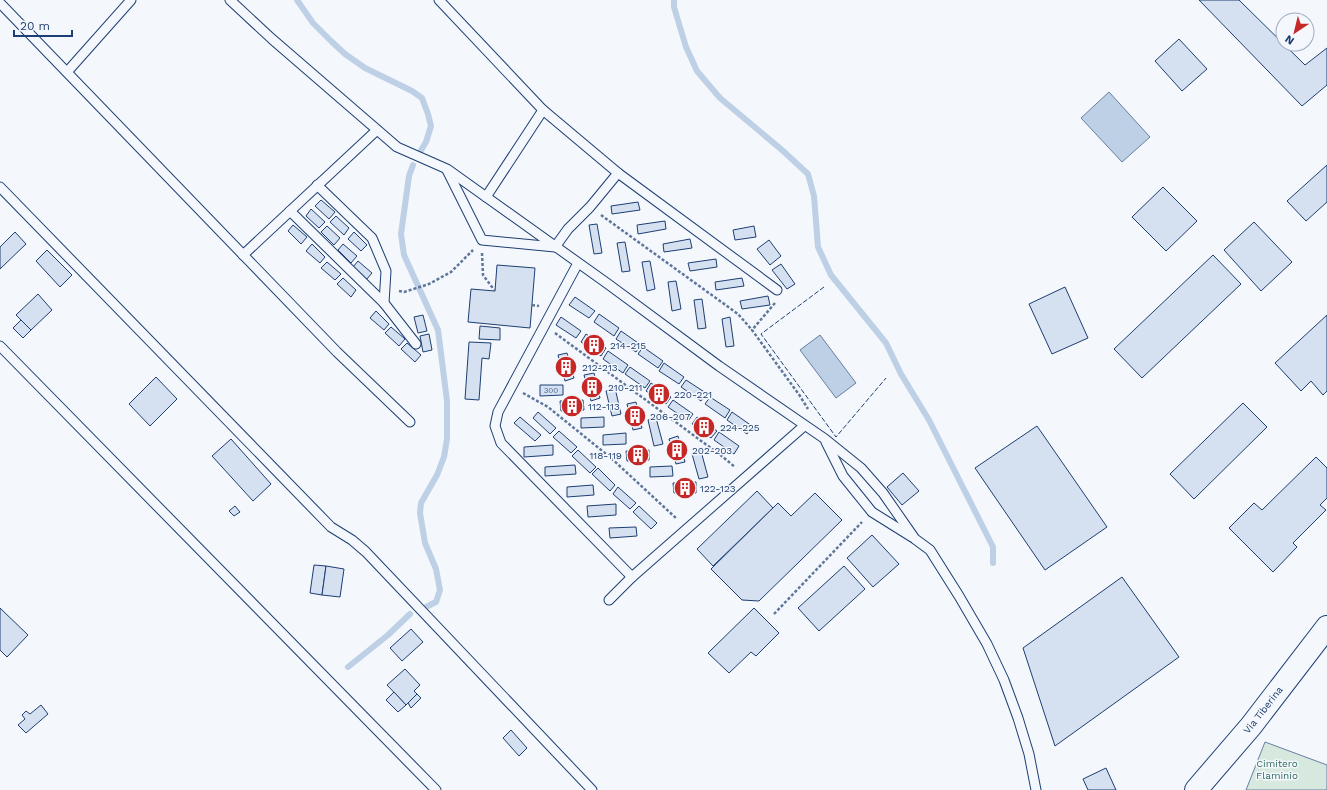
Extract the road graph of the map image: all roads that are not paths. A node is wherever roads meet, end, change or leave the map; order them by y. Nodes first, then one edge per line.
1 (131, 0) edge
2 (230, 0) edge
3 (439, 0) edge
4 (0, 3) edge
5 (67, 72) junction
6 (544, 110) junction
7 (377, 130) junction
8 (447, 169) junction
9 (618, 173) junction
10 (317, 186) junction
11 (0, 187) edge
12 (486, 197) junction
13 (290, 211) junction
14 (555, 247) junction
15 (243, 255) junction
16 (578, 263) junction
17 (777, 290) road end
18 (384, 303) junction
19 (416, 344) dead end
20 (0, 346) edge
21 (410, 422) dead end
22 (804, 426) junction
23 (825, 439) junction
24 (915, 539) junction
25 (632, 578) junction
26 (609, 600) dead end
27 (1327, 627) edge
28 (436, 790) edge
29 (592, 790) edge
30 (1036, 790) edge
31 (1196, 790) edge

1 - 5 lane
2 - 7 lane
3 - 6 lane
4 - 5 lane
5 - 15 lane
6 - 9 lane
6 - 12 lane
7 - 8 lane
7 - 10 lane
8 - 12 lane
8 - 14 lane
9 - 14 lane
9 - 17 lane
10 - 13 lane
10 - 18 lane
11 - 29 lane
12 - 14 lane
13 - 15 lane
13 - 18 lane
14 - 16 lane
15 - 21 lane
16 - 22 lane
16 - 25 lane
18 - 19 lane
20 - 28 lane
22 - 23 lane
22 - 25 lane
23 - 24 lane
23 - 24 lane
24 - 30 lane
25 - 26 lane
27 - 31 main road, Via Tiberina

